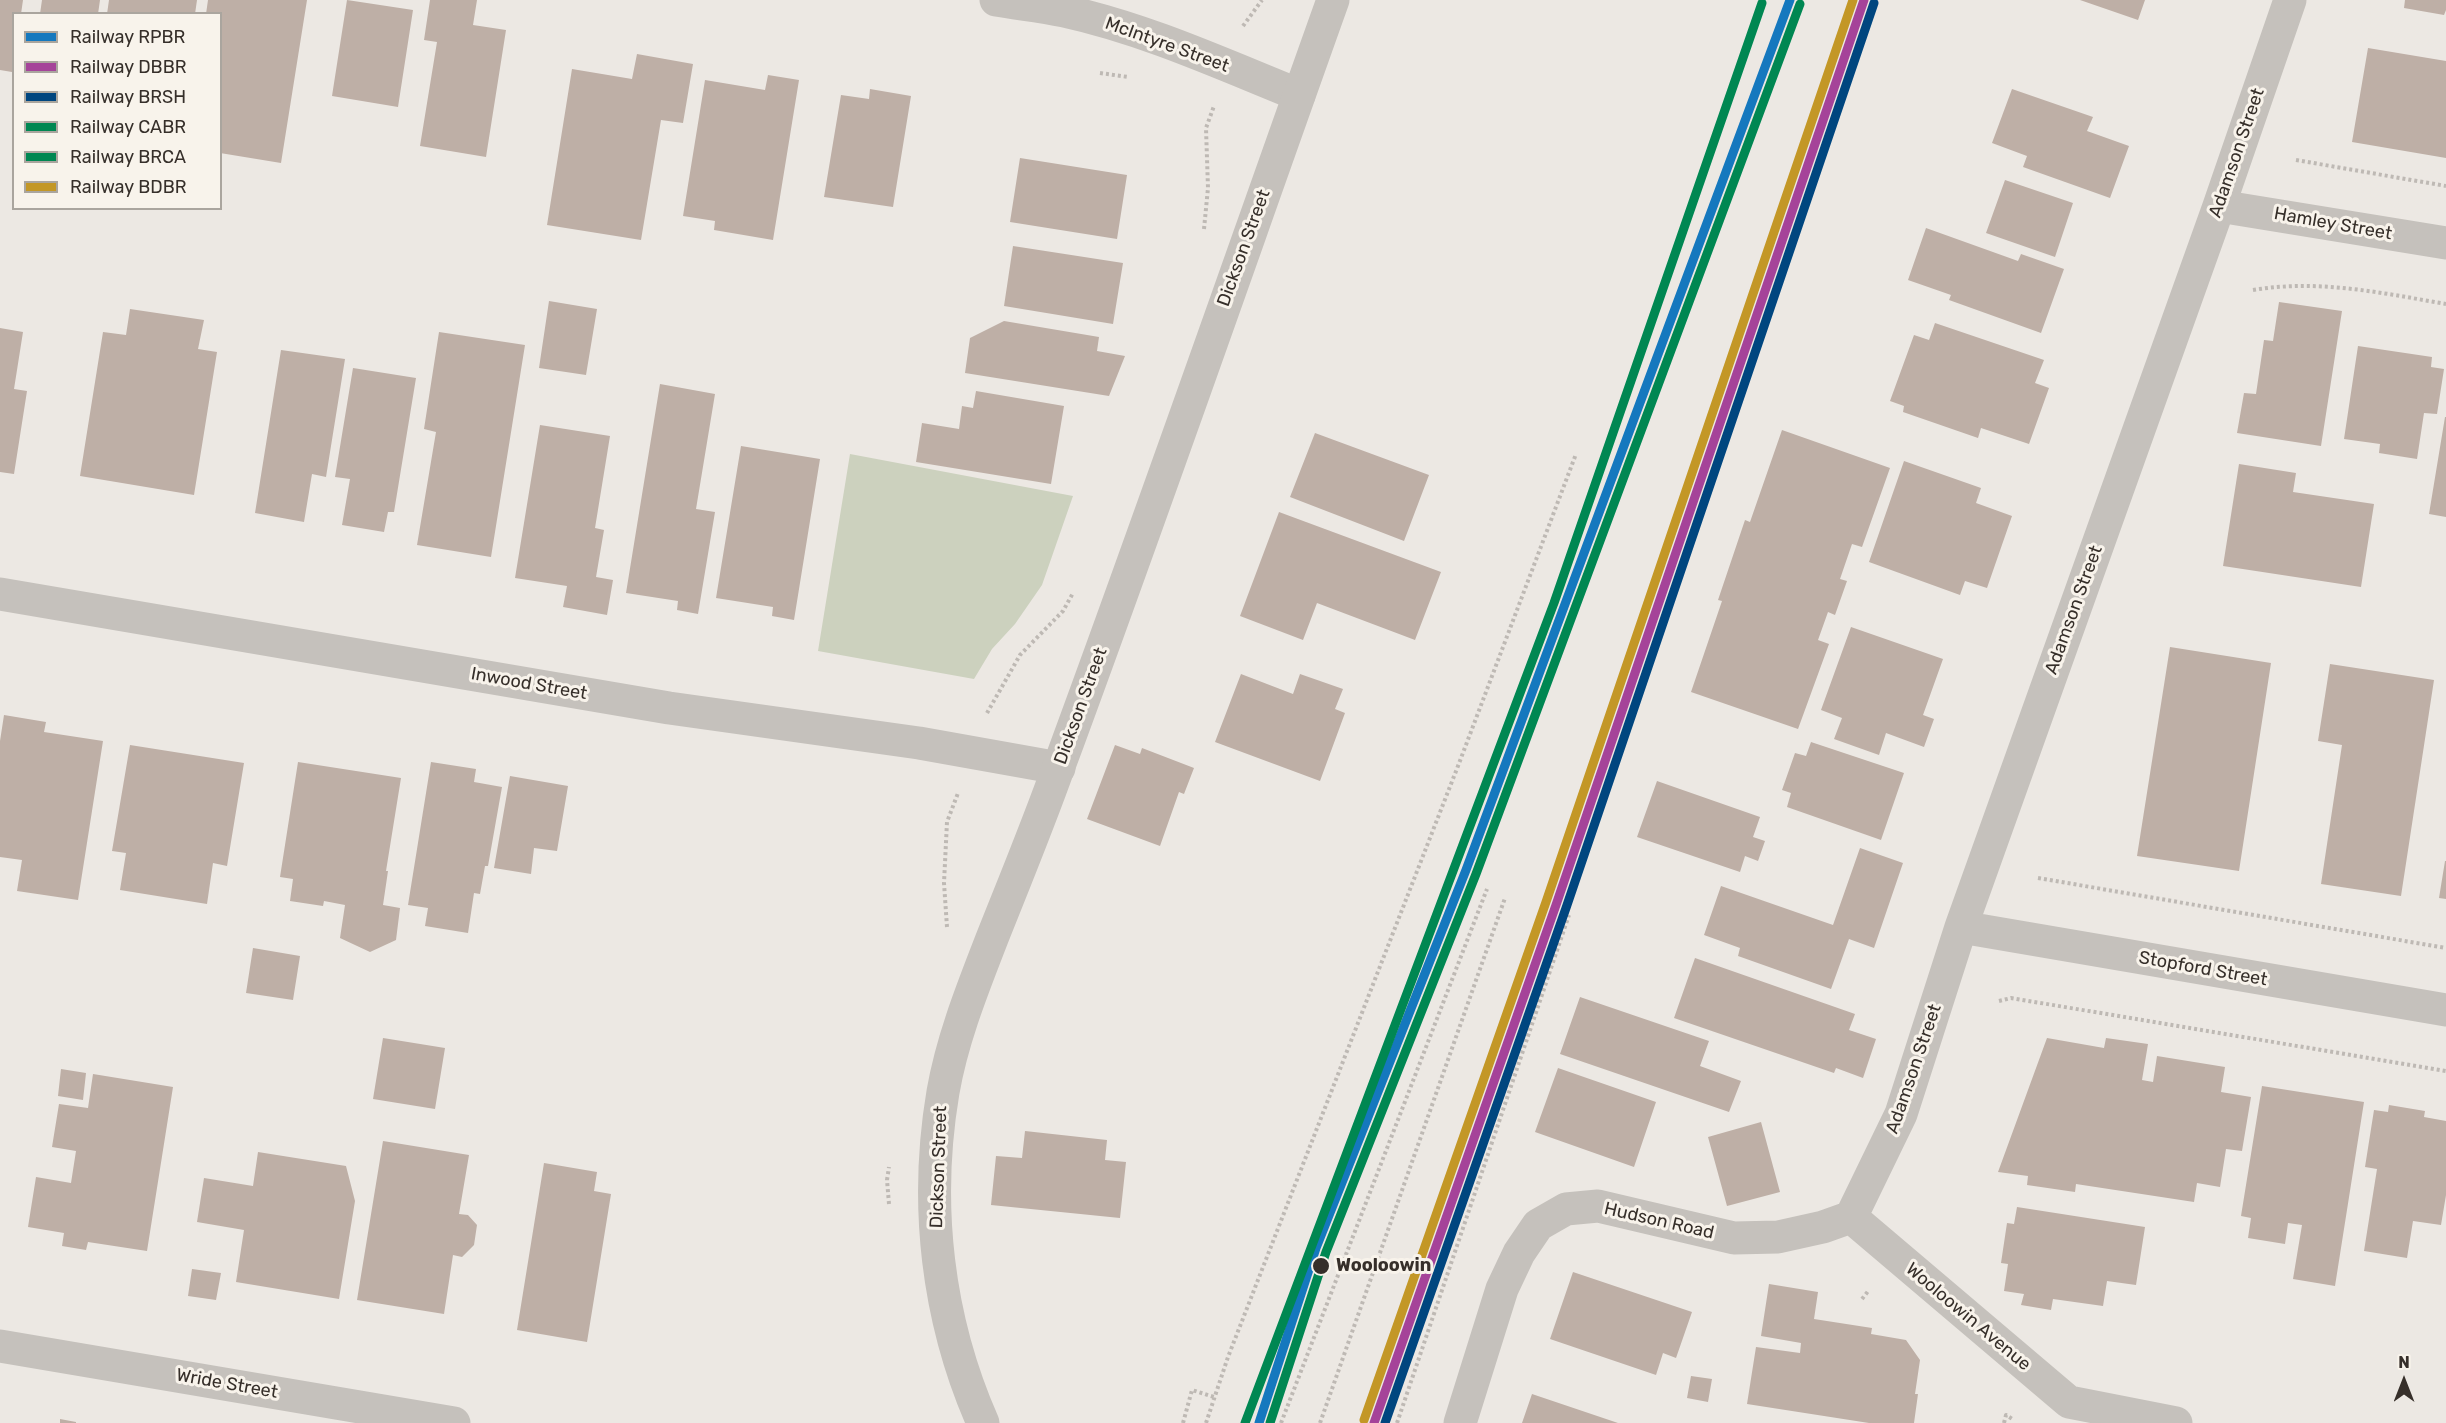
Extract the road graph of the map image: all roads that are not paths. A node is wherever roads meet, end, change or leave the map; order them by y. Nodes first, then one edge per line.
1 (996, 0) edge
2 (1333, 0) edge
3 (2290, 0) edge
4 (1299, 95) junction
5 (2219, 206) junction
6 (2446, 243) edge
7 (0, 594) edge
8 (1059, 768) junction
9 (1960, 927) junction
10 (2446, 1010) edge
11 (1851, 1217) junction
12 (0, 1346) edge
13 (2067, 1412) edge
14 (454, 1423) edge
15 (983, 1423) edge
16 (1460, 1423) edge
17 (2176, 1423) edge

1 - 4 street, McIntyre Street
2 - 4 street, Dickson Street
3 - 5 street, Adamson Street
4 - 8 street, Dickson Street
5 - 6 street, Hamley Street
5 - 9 street, Adamson Street
7 - 8 street, Inwood Street
8 - 15 street, Dickson Street
9 - 10 street, Stopford Street
9 - 11 street, Adamson Street
11 - 13 street, Wooloowin Avenue
11 - 16 street, Hudson Road
12 - 14 street, Wride Street
13 - 17 street

